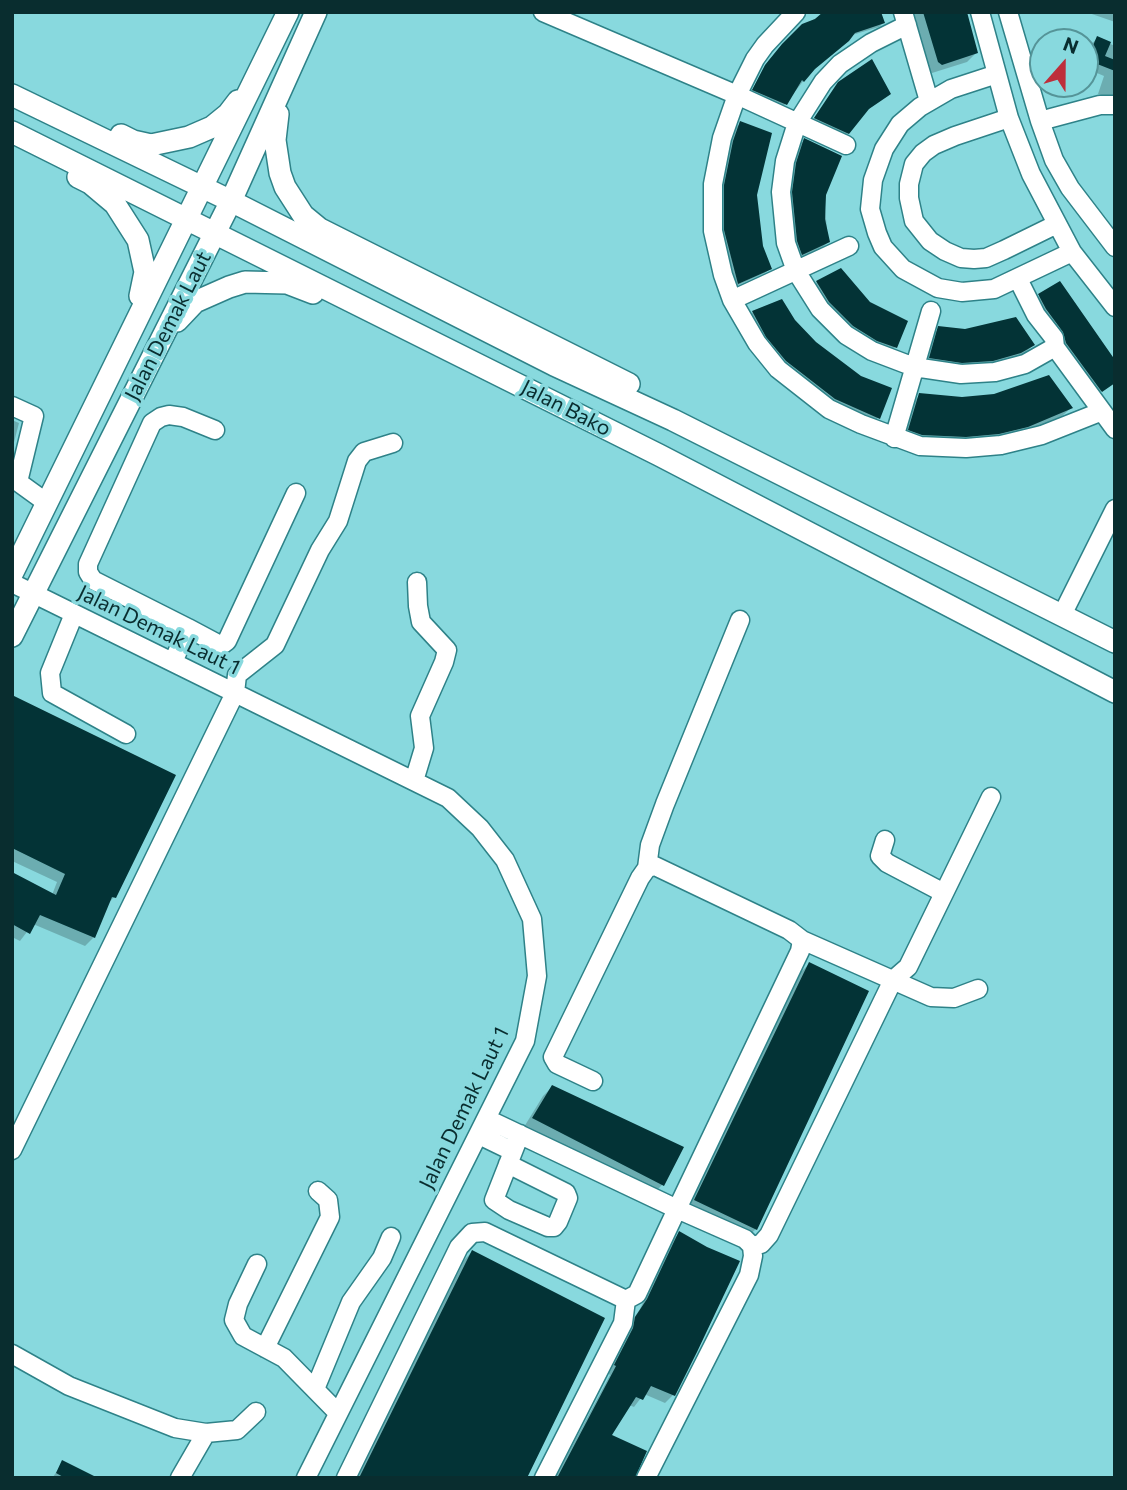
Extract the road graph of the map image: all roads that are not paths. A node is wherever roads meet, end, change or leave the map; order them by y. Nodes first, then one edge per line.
1 (288, 12) edge
2 (316, 12) edge
3 (543, 12) edge
4 (796, 12) edge
5 (980, 12) edge
6 (1008, 12) edge
7 (905, 19) edge
8 (998, 75) junction
9 (255, 80) junction
10 (12, 82) edge
11 (282, 91) junction
12 (12, 94) edge
13 (737, 95) junction
14 (929, 101) junction
15 (1115, 105) edge
16 (1009, 118) junction
17 (1040, 121) junction
18 (797, 123) junction
19 (12, 132) edge
20 (12, 142) edge
21 (846, 145) dead end
22 (203, 187) junction
23 (230, 201) junction
24 (187, 218) junction
25 (1057, 225) junction
26 (215, 231) junction
27 (849, 246) dead end
28 (1115, 247) edge
29 (1072, 252) junction
30 (796, 271) junction
31 (1018, 279) junction
32 (732, 300) junction
33 (1115, 307) edge
34 (931, 311) dead end
35 (133, 329) junction
36 (163, 336) junction
37 (1055, 346) junction
38 (914, 367) junction
39 (12, 406) edge
40 (1100, 412) junction
41 (673, 420) junction
42 (1115, 429) edge
43 (215, 430) dead end
44 (894, 438) junction
45 (393, 443) dead end
46 (659, 455) junction
47 (296, 493) dead end
48 (47, 503) junction
49 (1115, 509) edge
50 (1108, 540) edge
51 (12, 574) edge
52 (417, 582) dead end
53 (12, 583) edge
54 (33, 594) junction
55 (74, 614) junction
56 (1062, 615) junction
57 (740, 620) dead end
58 (188, 628) junction
59 (12, 636) edge
60 (1115, 642) edge
61 (173, 662) junction
62 (1115, 692) edge
63 (235, 693) junction
64 (126, 734) dead end
65 (414, 781) junction
66 (991, 797) dead end
67 (885, 840) dead end
68 (647, 868) junction
69 (944, 893) junction
70 (802, 940) junction
71 (893, 980) junction
72 (978, 989) dead end
73 (593, 1081) dead end
74 (483, 1127) junction
75 (520, 1134) junction
76 (12, 1150) edge
77 (318, 1191) dead end
78 (677, 1209) junction
79 (391, 1237) dead end
80 (752, 1246) junction
81 (257, 1264) dead end
82 (626, 1300) junction
83 (265, 1348) junction
84 (12, 1354) edge
85 (315, 1389) junction
86 (256, 1412) dead end
87 (337, 1412) junction
88 (206, 1433) junction
89 (180, 1478) edge
90 (306, 1478) edge
91 (346, 1478) edge
92 (544, 1478) edge
93 (646, 1478) edge

1 - 9 main road, Jalan Demak Laut
2 - 11 main road, Jalan Demak Laut
3 - 13 street
4 - 13 street
5 - 8 street
6 - 17 street
7 - 14 street
7 - 18 street
8 - 14 street
8 - 16 street
9 - 10 main road
9 - 22 main road, Jalan Demak Laut
11 - 23 main road, Jalan Demak Laut
11 - 41 main road
12 - 22 main road, Jalan Bako
13 - 18 street
13 - 32 street
14 - 31 street
15 - 17 street
16 - 25 street
16 - 25 street
17 - 28 street
18 - 21 street
18 - 30 street
19 - 24 main road, Jalan Bako
20 - 35 main road
22 - 23 main road, Jalan Bako
22 - 24 main road, Jalan Demak Laut
23 - 26 main road, Jalan Demak Laut
23 - 41 main road, Jalan Bako
24 - 26 main road, Jalan Bako
24 - 35 main road, Jalan Demak Laut
25 - 29 street
26 - 36 main road, Jalan Demak Laut
26 - 46 main road, Jalan Bako
27 - 30 street
29 - 31 street
29 - 33 street
30 - 32 street
30 - 38 street
31 - 37 street
32 - 44 street
34 - 38 street
35 - 48 main road, Jalan Demak Laut
36 - 46 main road
36 - 54 main road, Jalan Demak Laut
37 - 38 street
37 - 40 street
38 - 44 street
39 - 48 street
40 - 42 street
40 - 44 street
41 - 56 main road, Jalan Bako
43 - 58 street
45 - 63 street
46 - 62 main road, Jalan Bako
47 - 58 street
48 - 51 main road, Jalan Demak Laut
49 - 50 street
50 - 56 street
52 - 65 street
53 - 54 street, Jalan Demak Laut 1
54 - 55 street, Jalan Demak Laut 1
54 - 59 main road, Jalan Demak Laut
55 - 61 street, Jalan Demak Laut 1
55 - 64 street
56 - 60 main road, Jalan Bako
57 - 68 street
58 - 61 street
61 - 63 street, Jalan Demak Laut 1
63 - 65 street, Jalan Demak Laut 1
63 - 76 street
65 - 74 street, Jalan Demak Laut 1
66 - 69 street
67 - 69 street
68 - 70 street
68 - 73 street
69 - 71 street
70 - 71 street
70 - 78 street
71 - 72 street
71 - 80 street
74 - 75 street
74 - 75 street
74 - 87 street, Jalan Demak Laut 1
75 - 78 street
77 - 83 street
78 - 80 street
78 - 82 street
79 - 85 street
80 - 93 street
81 - 83 street
82 - 91 street
82 - 92 street
83 - 85 street
84 - 88 street
85 - 87 street
86 - 88 street
87 - 90 street, Jalan Demak Laut 1
88 - 89 street

